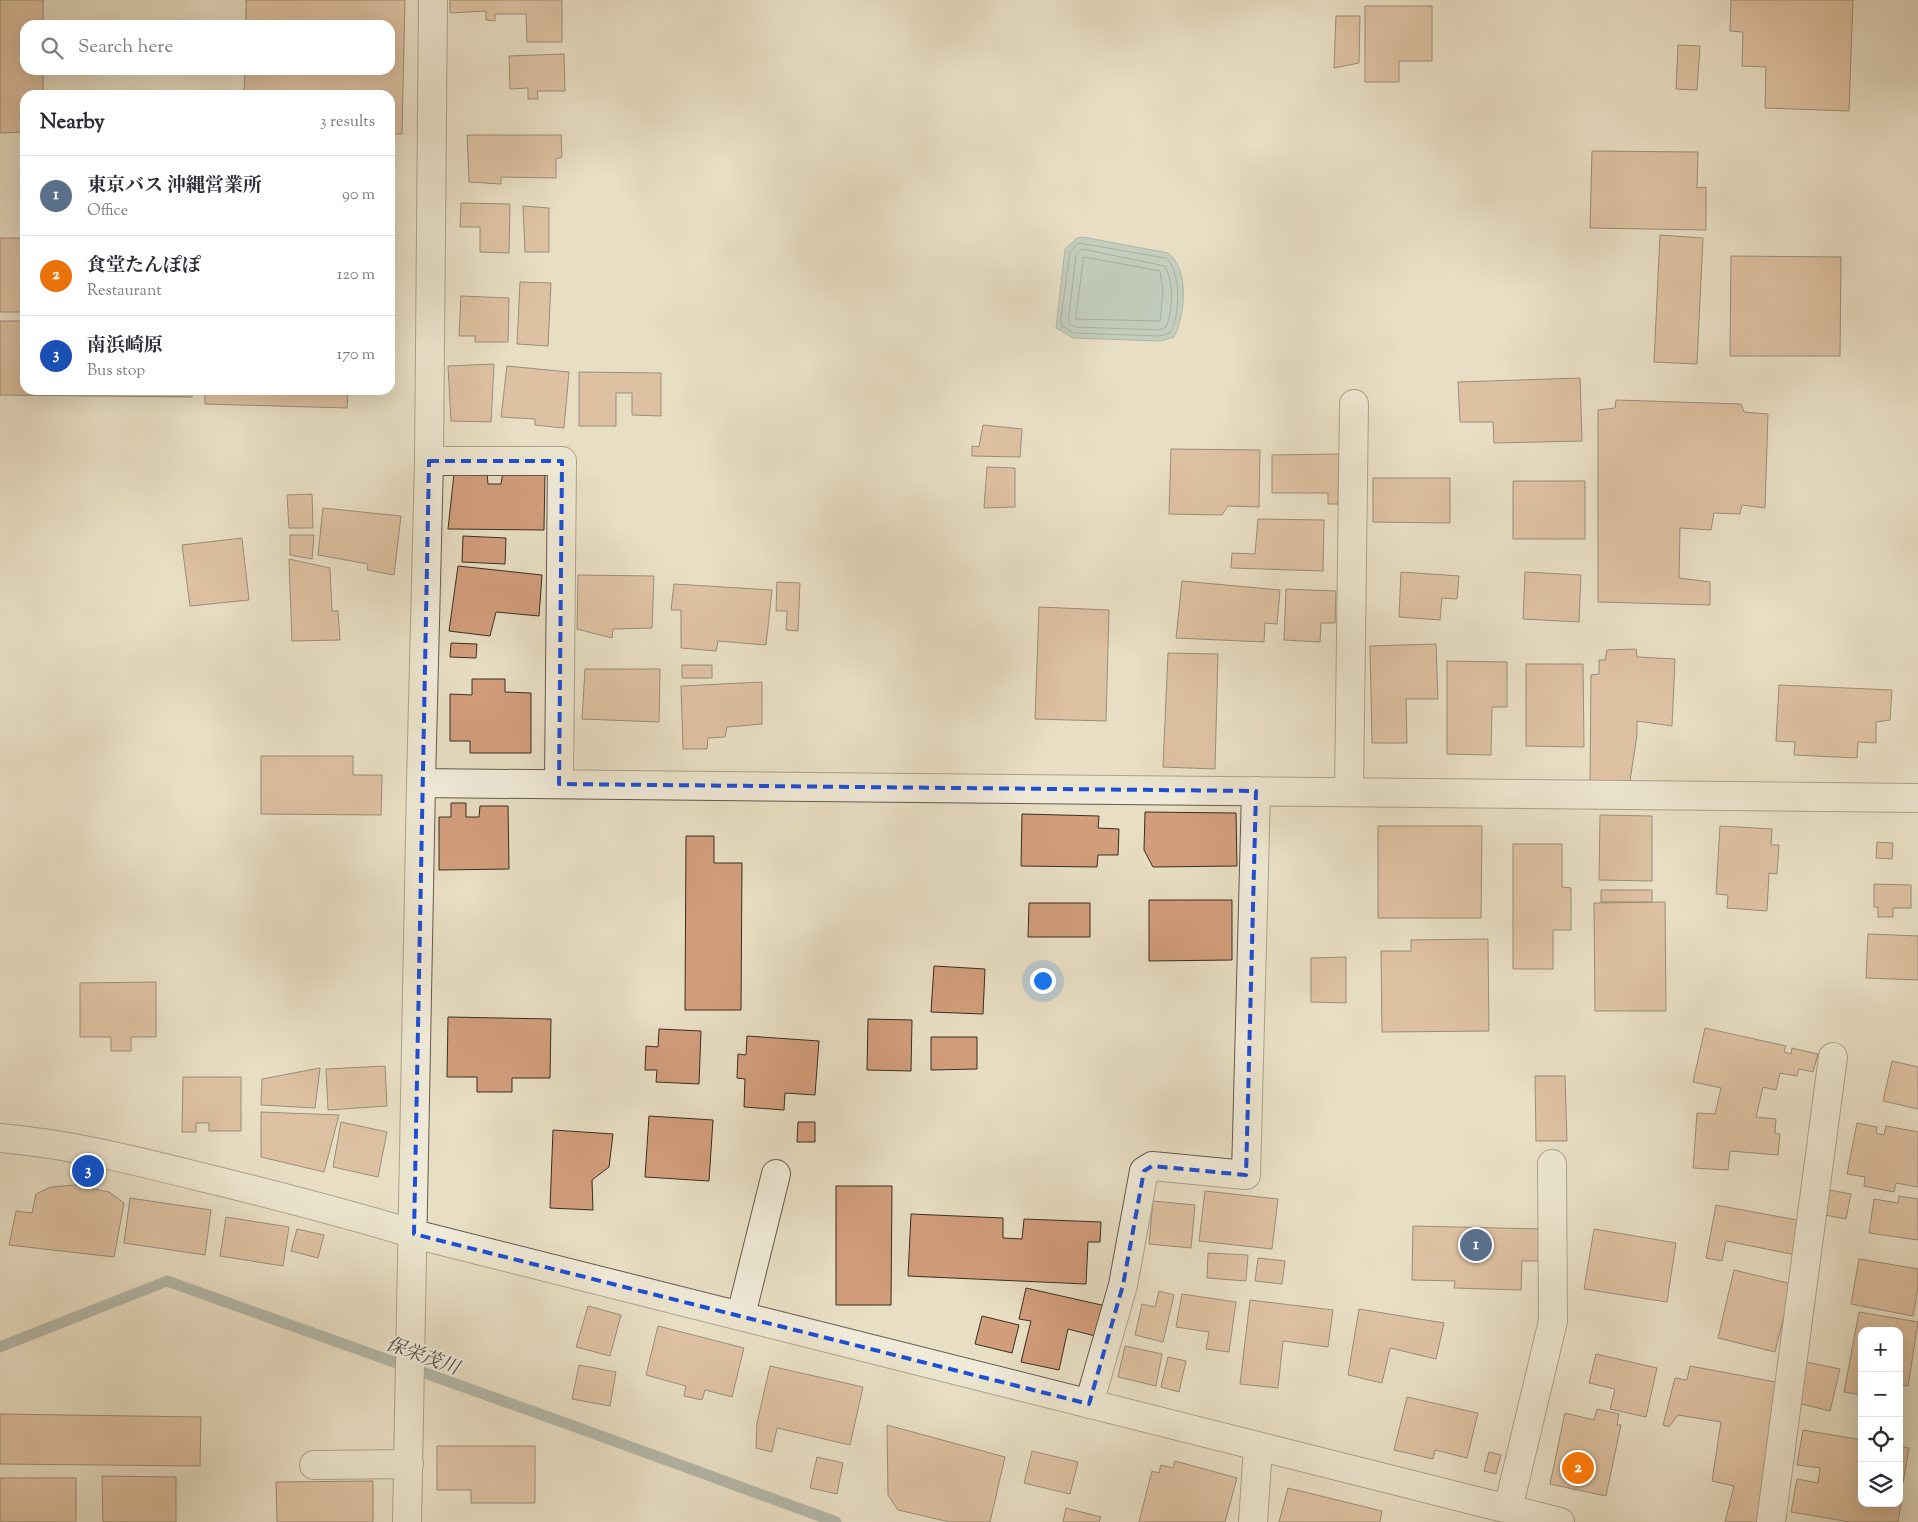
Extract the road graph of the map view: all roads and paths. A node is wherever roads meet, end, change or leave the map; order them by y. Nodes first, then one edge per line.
1 (433, 0) edge
2 (1354, 404) dead end
3 (429, 461) junction
4 (420, 783) junction
5 (559, 784) junction
6 (1256, 791) junction
7 (1349, 792) junction
8 (1918, 798) edge
9 (1833, 1057) dead end
10 (0, 1138) edge
11 (1552, 1164) dead end
12 (776, 1174) dead end
13 (414, 1234) junction
14 (740, 1315) junction
15 (1089, 1404) junction
16 (1258, 1447) junction
17 (409, 1464) junction
18 (314, 1465) dead end
19 (1508, 1509) junction
20 (407, 1522) edge
21 (1253, 1522) edge
22 (1560, 1522) edge
23 (1771, 1522) edge

1 - 3 street
2 - 7 street
3 - 4 street
3 - 5 street
4 - 5 street
4 - 13 street
5 - 6 street
6 - 7 street
6 - 15 street
7 - 8 street
9 - 23 street
10 - 13 street
11 - 19 street
12 - 14 street
13 - 14 street
13 - 17 street
14 - 15 street
15 - 16 street
16 - 19 street
16 - 21 street
17 - 18 street
17 - 20 street
19 - 22 street

